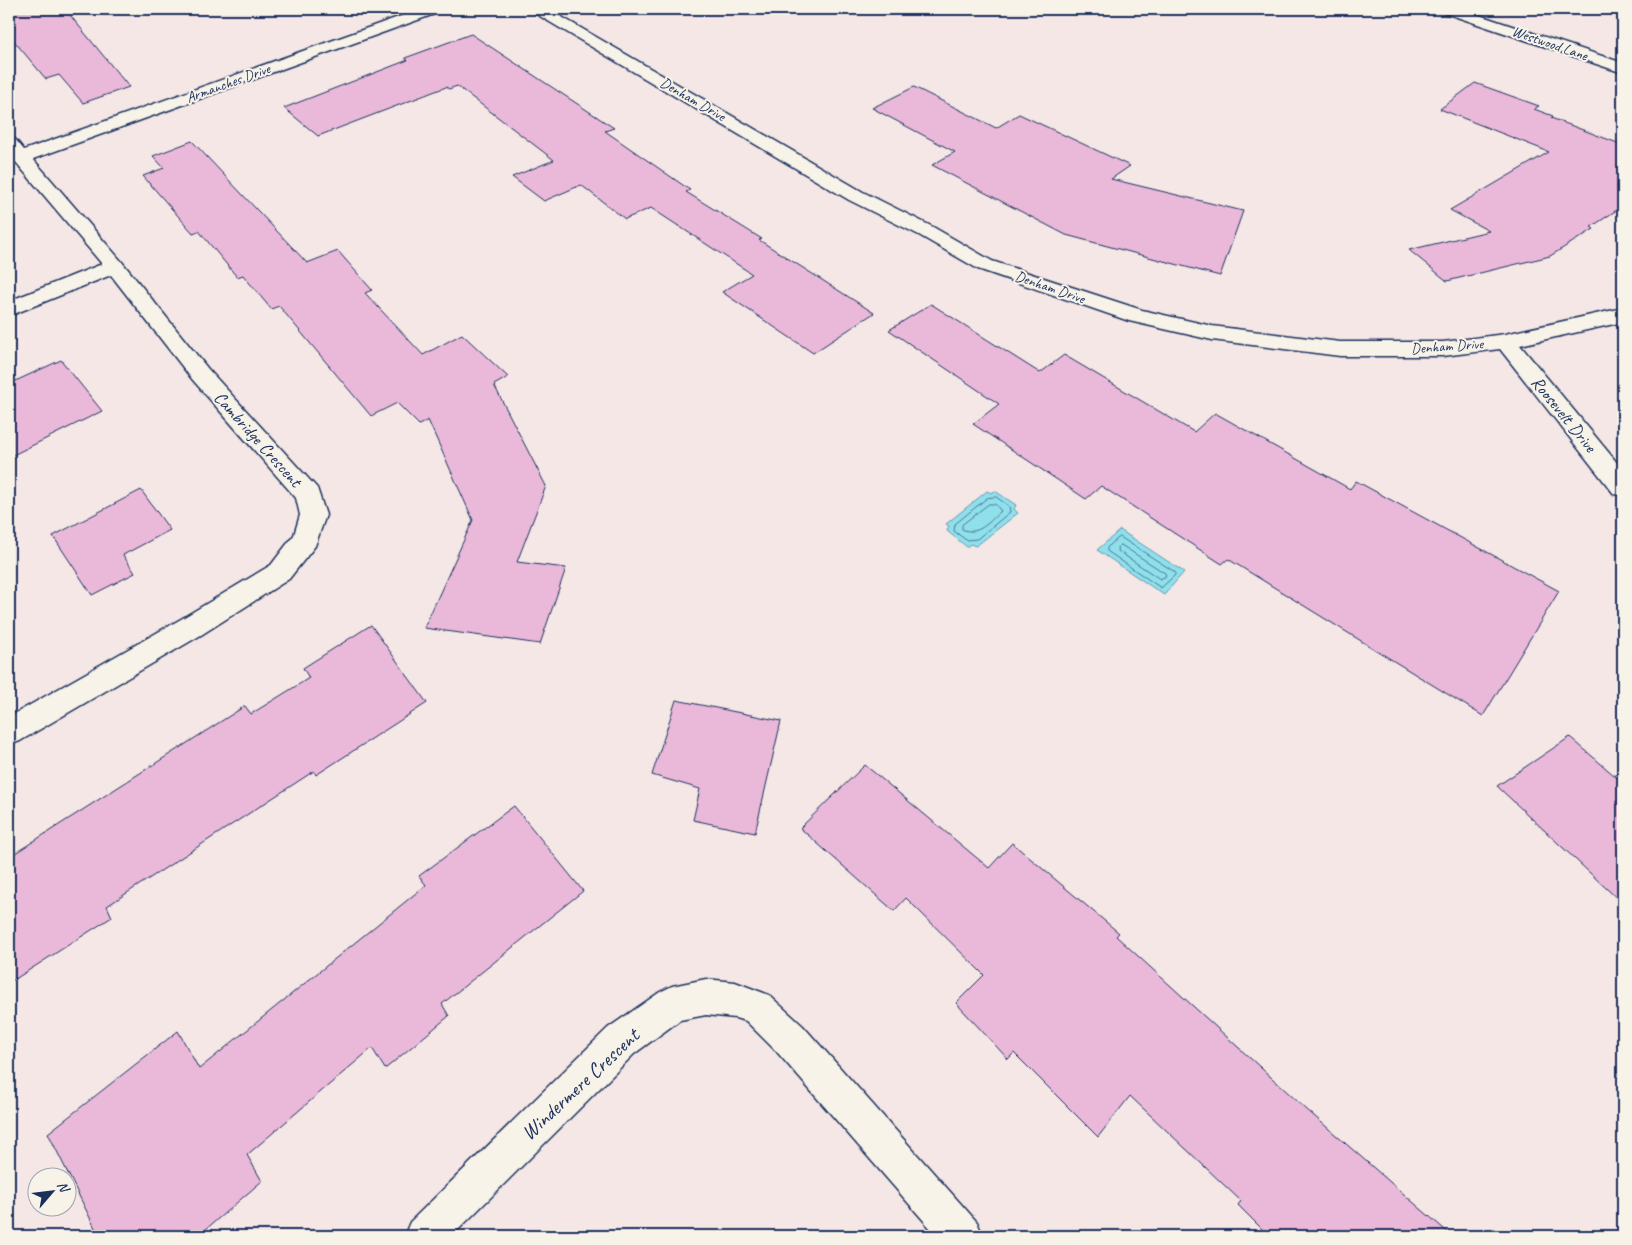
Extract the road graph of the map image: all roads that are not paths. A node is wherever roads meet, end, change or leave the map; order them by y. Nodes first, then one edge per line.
1 (435, 9) edge
2 (538, 9) edge
3 (1448, 9) edge
4 (1623, 68) edge
5 (15, 150) edge
6 (115, 266) junction
7 (9, 309) edge
8 (1623, 315) edge
9 (1505, 341) junction
10 (1623, 487) edge
11 (9, 732) edge
12 (424, 1236) edge
13 (963, 1236) edge

1 - 5 street, Armanches Drive
2 - 9 street, Denham Drive
3 - 4 street, Westwood Lane
5 - 6 street, Cambridge Crescent
6 - 7 street
6 - 11 street, Cambridge Crescent
8 - 9 street, Denham Drive
9 - 10 street, Roosevelt Drive
12 - 13 street, Windermere Crescent

